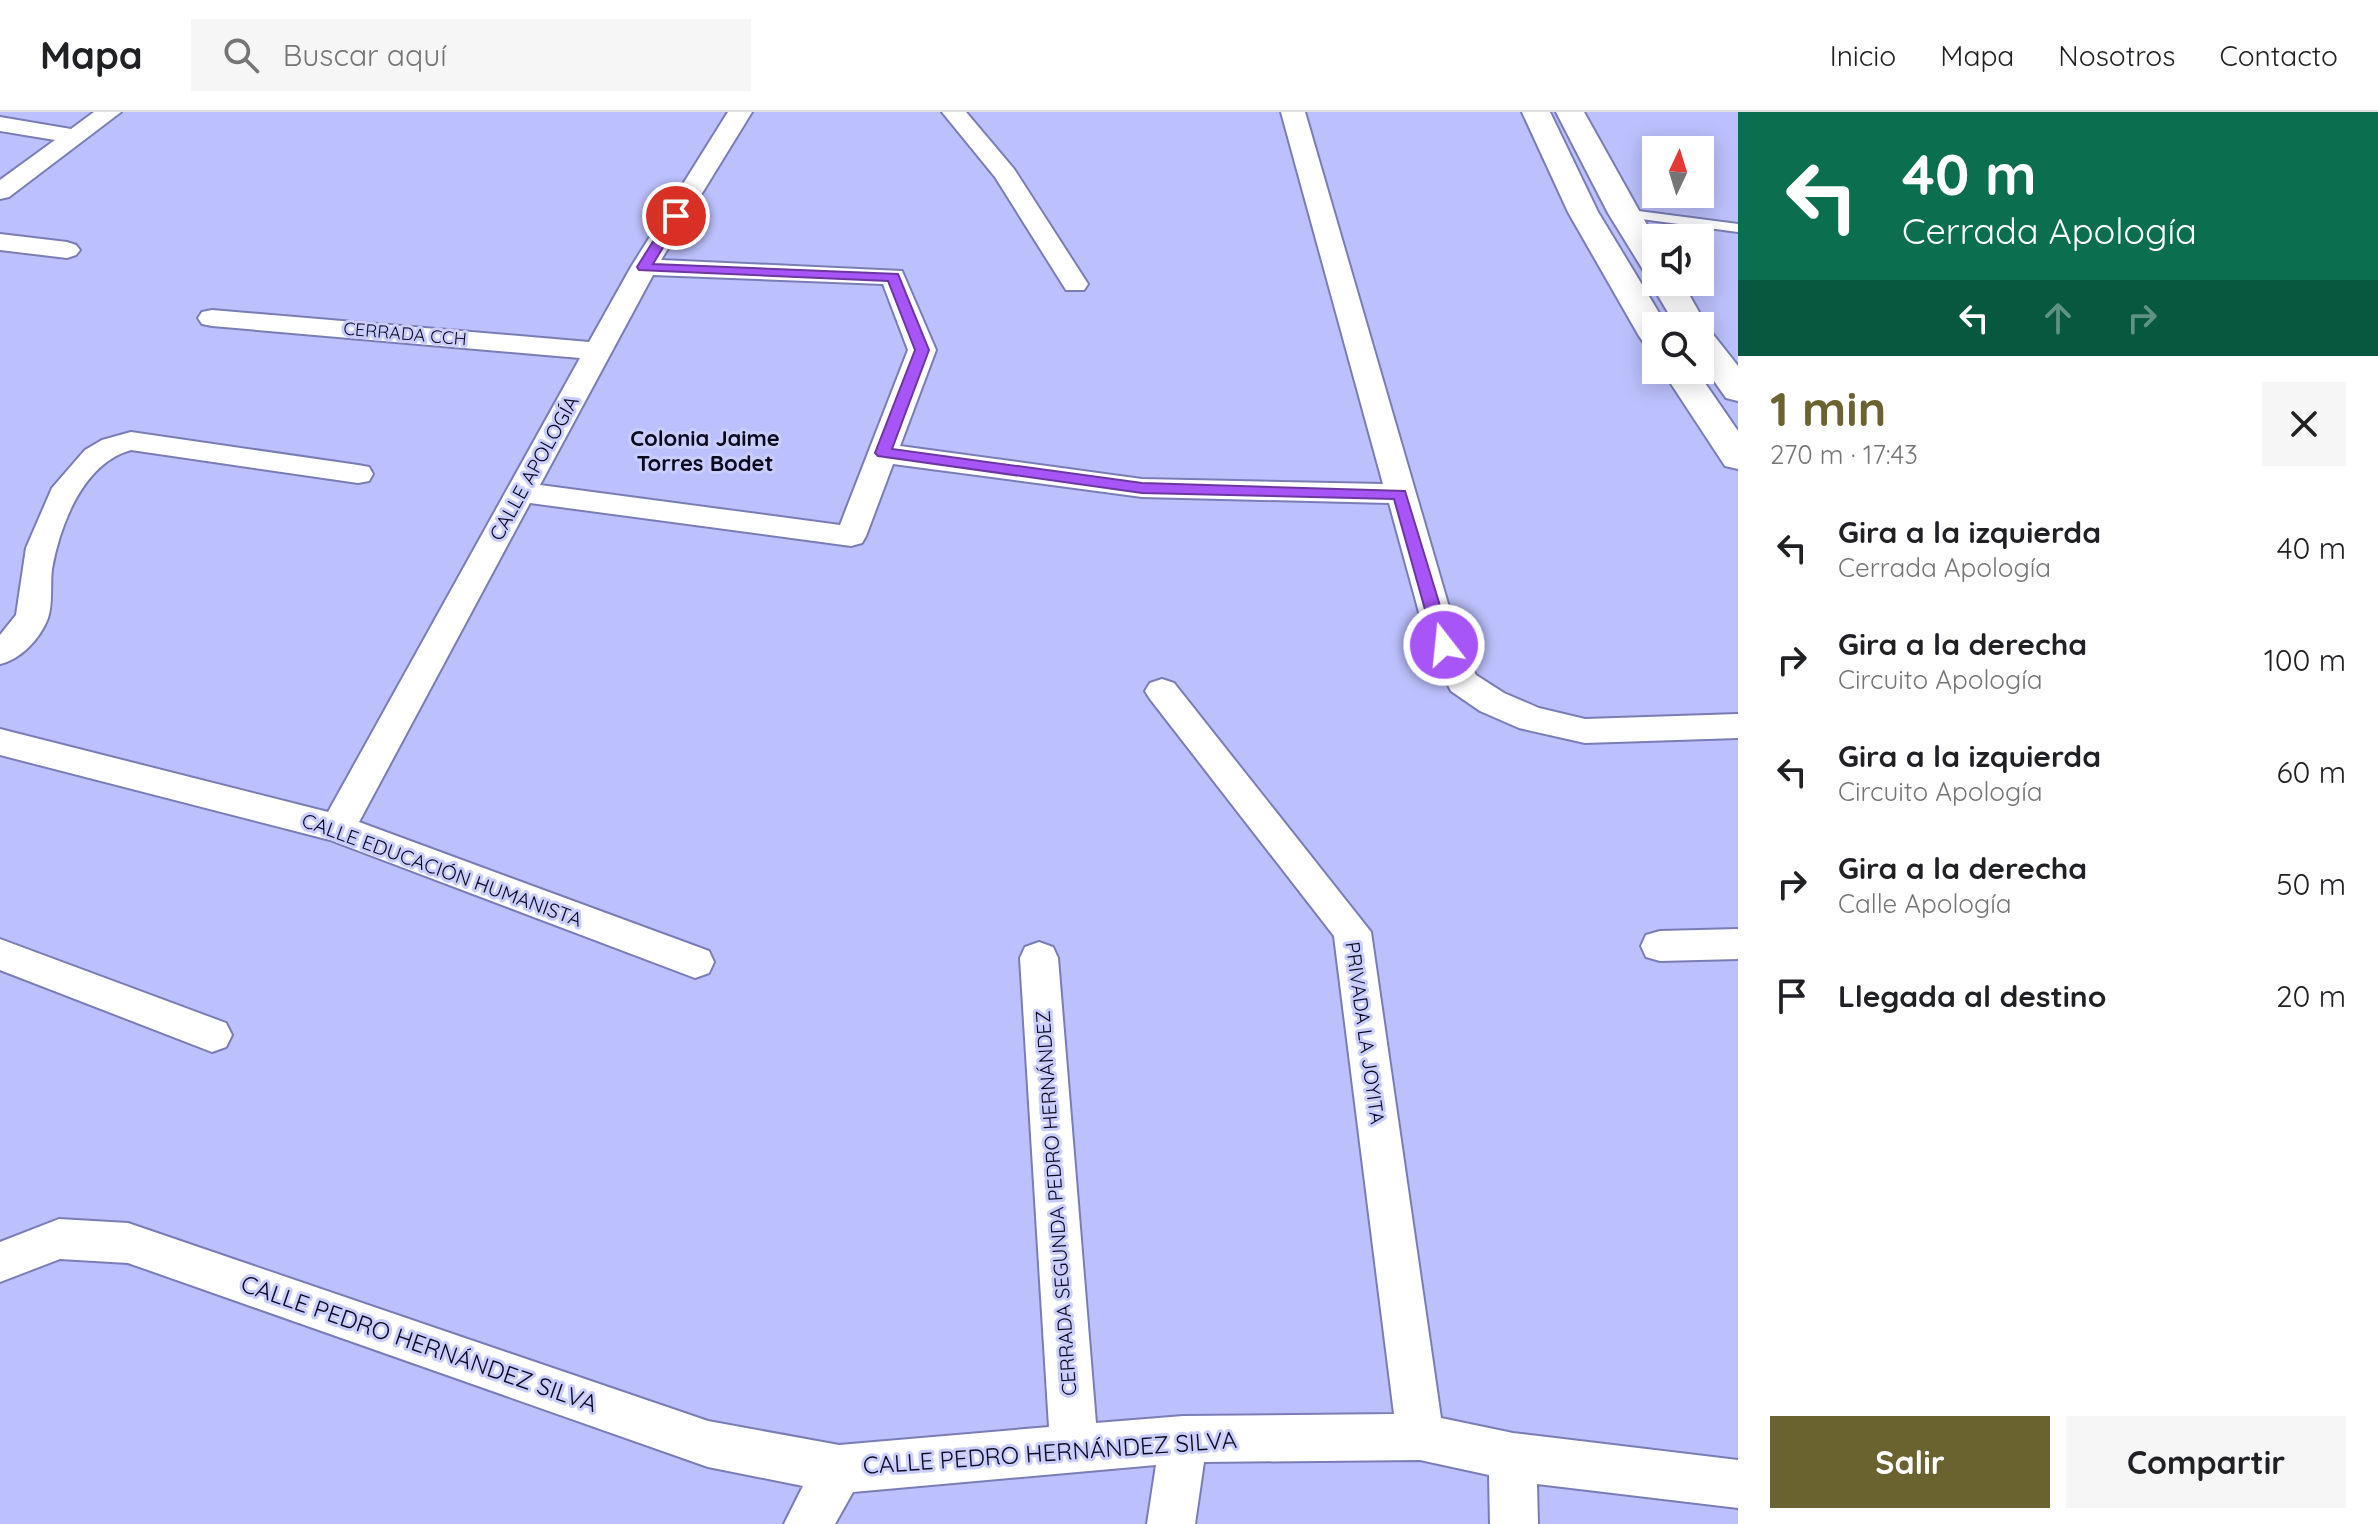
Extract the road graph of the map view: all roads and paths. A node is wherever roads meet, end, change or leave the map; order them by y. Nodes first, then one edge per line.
1 (109, 112) edge
2 (740, 112) edge
3 (954, 112) edge
4 (1293, 112) edge
5 (1536, 112) edge
6 (1570, 112) edge
7 (0, 124) edge
8 (73, 136) junction
9 (0, 192) edge
10 (1623, 213) junction
11 (1738, 228) edge
12 (0, 242) edge
13 (1642, 244) edge
14 (67, 250) dead end
15 (644, 267) junction
16 (1075, 284) dead end
17 (1642, 312) edge
18 (212, 318) dead end
19 (598, 351) junction
20 (1714, 356) edge
21 (1688, 384) edge
22 (1738, 391) edge
23 (883, 453) junction
24 (1738, 458) edge
25 (358, 474) dead end
26 (521, 492) junction
27 (1400, 494) junction
28 (0, 653) edge
29 (1162, 691) dead end
30 (1738, 726) edge
31 (0, 742) edge
32 (337, 828) junction
33 (1738, 944) edge
34 (1660, 946) dead end
35 (0, 954) edge
36 (1039, 958) dead end
37 (695, 962) dead end
38 (212, 1035) dead end
39 (0, 1262) edge
40 (1420, 1437) junction
41 (1183, 1439) junction
42 (1074, 1449) junction
43 (1513, 1457) junction
44 (839, 1469) junction
45 (1738, 1484) edge
46 (808, 1524) edge
47 (1171, 1524) edge
48 (1514, 1524) edge

1 - 8 street
2 - 15 street, CALLE APOLOGÍA
3 - 16 street
4 - 27 street
5 - 17 main road
6 - 10 main road
7 - 8 street
8 - 9 street
10 - 11 lane
10 - 13 main road
12 - 14 street
15 - 19 street, CALLE APOLOGÍA
15 - 23 street
18 - 19 street, CERRADA CCH
19 - 26 street, CALLE APOLOGÍA
20 - 22 main road
21 - 24 main road
23 - 26 street
23 - 27 street
25 - 28 street
26 - 32 street, CALLE APOLOGÍA
27 - 30 street
29 - 40 street, PRIVADA LA JOYITA
31 - 32 street, CALLE EDUCACIÓN HUMANISTA
32 - 37 street, CALLE EDUCACIÓN HUMANISTA
33 - 34 street
35 - 38 street
36 - 42 street, CERRADA SEGUNDA PEDRO HERNÁNDEZ
39 - 44 street, CALLE PEDRO HERNÁNDEZ SILVA
40 - 41 street, CALLE PEDRO HERNÁNDEZ SILVA
40 - 43 street, CALLE PEDRO HERNÁNDEZ SILVA
41 - 42 street, CALLE PEDRO HERNÁNDEZ SILVA
41 - 47 street
42 - 44 street, CALLE PEDRO HERNÁNDEZ SILVA
43 - 45 street, CALLE PEDRO HERNÁNDEZ SILVA
43 - 48 street
44 - 46 street, CALLE PEDRO HERNÁNDEZ SILVA

